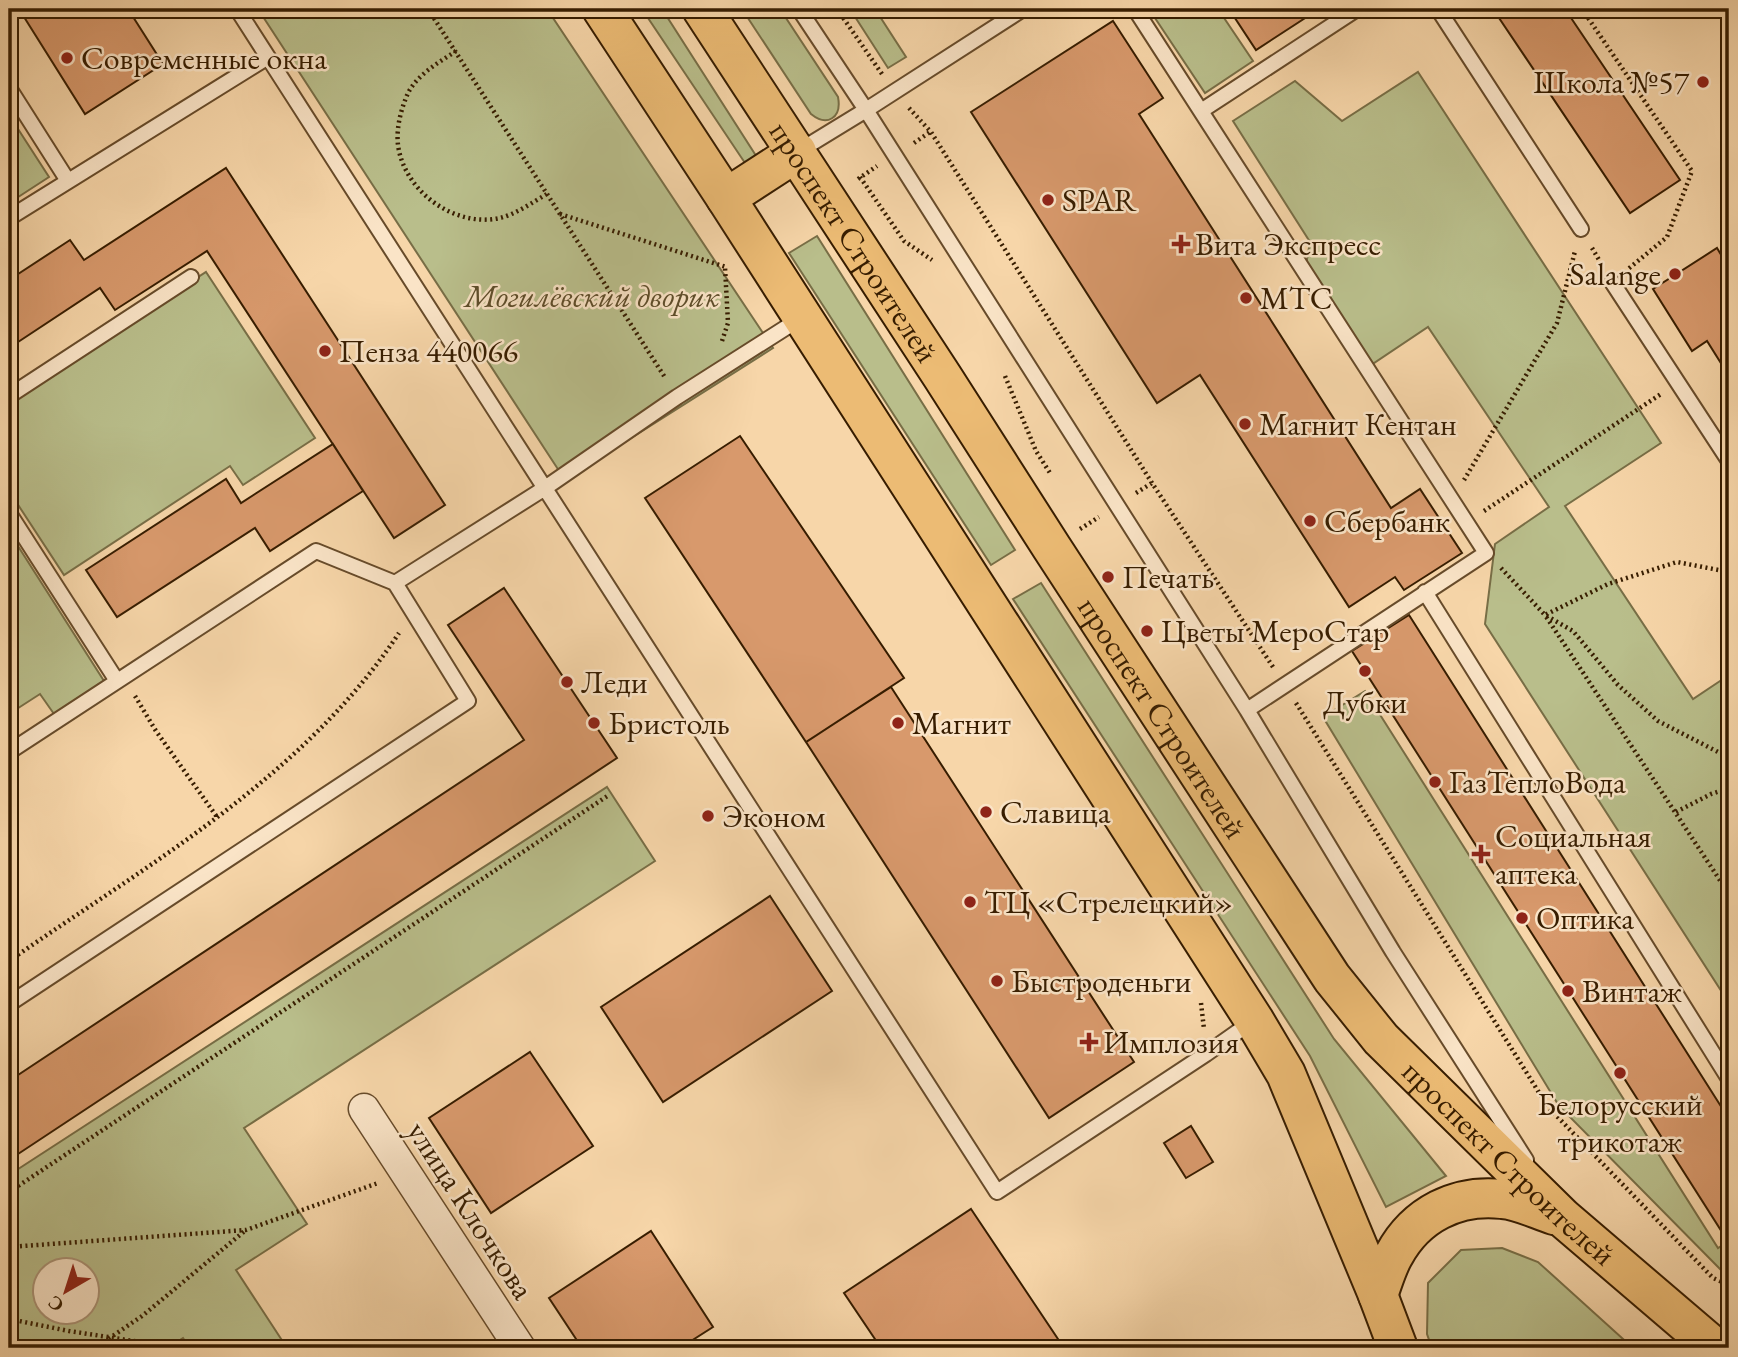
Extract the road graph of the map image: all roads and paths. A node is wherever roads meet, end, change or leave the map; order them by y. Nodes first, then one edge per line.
1 (237, 9) edge
2 (428, 9) edge
3 (602, 9) edge
4 (702, 9) edge
5 (799, 9) edge
6 (837, 9) edge
7 (1023, 9) edge
8 (1135, 9) edge
9 (1357, 9) edge
10 (1438, 9) edge
11 (1582, 9) edge
12 (1725, 9) edge
13 (1729, 12) edge
14 (456, 51) junction
15 (268, 57) junction
16 (9, 88) edge
17 (893, 92) junction
18 (866, 110) junction
19 (1200, 111) junction
20 (797, 152) junction
21 (860, 177) dead end
22 (68, 181) junction
23 (547, 194) junction
24 (726, 198) junction
25 (560, 214) junction
26 (9, 218) edge
27 (1580, 229) junction
28 (938, 264) dead end
29 (191, 277) dead end
30 (1612, 282) junction
31 (802, 317) junction
32 (712, 374) junction
33 (1004, 374) dead end
34 (1678, 382) junction
35 (9, 396) edge
36 (677, 397) junction
37 (1729, 461) edge
38 (1056, 484) dead end
39 (545, 488) junction
40 (1451, 501) junction
41 (9, 513) edge
42 (1076, 517) dead end
43 (1466, 523) junction
44 (1083, 528) dead end
45 (1486, 553) junction
46 (1729, 572) edge
47 (395, 583) junction
48 (1425, 592) junction
49 (413, 612) junction
50 (1545, 615) junction
51 (120, 679) junction
52 (1284, 684) junction
53 (1247, 710) junction
54 (9, 752) edge
55 (1729, 756) edge
56 (1729, 789) edge
57 (609, 794) dead end
58 (1676, 812) junction
59 (216, 817) junction
60 (9, 832) edge
61 (9, 838) edge
62 (1729, 894) edge
63 (9, 961) edge
64 (9, 1004) edge
65 (1254, 1020) junction
66 (1729, 1079) edge
67 (364, 1109) dead end
68 (405, 1173) junction
69 (9, 1192) edge
70 (1563, 1217) junction
71 (247, 1230) junction
72 (9, 1247) edge
73 (1729, 1284) edge
74 (1378, 1295) junction
75 (9, 1319) edge
76 (110, 1338) junction
77 (95, 1348) edge
78 (179, 1348) edge
79 (520, 1348) edge
80 (1398, 1348) edge
81 (1715, 1348) edge

1 - 15 lane
2 - 14 path
3 - 24 main road
4 - 20 main road, проспект Строителей
5 - 18 lane
6 - 17 path
7 - 17 lane
8 - 19 lane
9 - 19 lane
10 - 27 lane
11 - 30 path
12 - 13 path
14 - 23 path
14 - 23 path
15 - 22 lane
15 - 39 lane
16 - 22 lane
17 - 18 lane
17 - 52 path
18 - 20 lane
18 - 53 lane
19 - 40 lane
20 - 24 main road
20 - 70 main road, проспект Строителей
21 - 28 path
22 - 26 lane
23 - 25 path
24 - 31 main road
25 - 32 path
25 - 36 path
27 - 30 path
27 - 40 path
29 - 35 lane
30 - 34 lane
31 - 32 lane
31 - 65 main road
32 - 36 lane
33 - 38 path
34 - 37 lane
34 - 43 path
36 - 39 lane
39 - 47 lane
39 - 65 lane
40 - 43 lane
41 - 51 lane
42 - 44 path
43 - 45 lane
45 - 48 lane
45 - 50 path
46 - 50 path
47 - 49 lane
47 - 51 lane
48 - 52 lane
48 - 66 lane
49 - 59 path
49 - 64 lane
50 - 55 path
50 - 58 path
51 - 54 lane
51 - 59 path
52 - 53 lane
52 - 73 path
53 - 70 lane
56 - 58 path
57 - 69 path
58 - 62 path
59 - 63 path
60 - 61 lane
65 - 74 main road
67 - 68 street, улица Клочкова
68 - 71 path
68 - 79 street, улица Клочкова
70 - 74 main road
70 - 81 main road, проспект Строителей
71 - 72 path
71 - 76 path
74 - 80 main road
75 - 76 path
76 - 77 path
76 - 78 path

